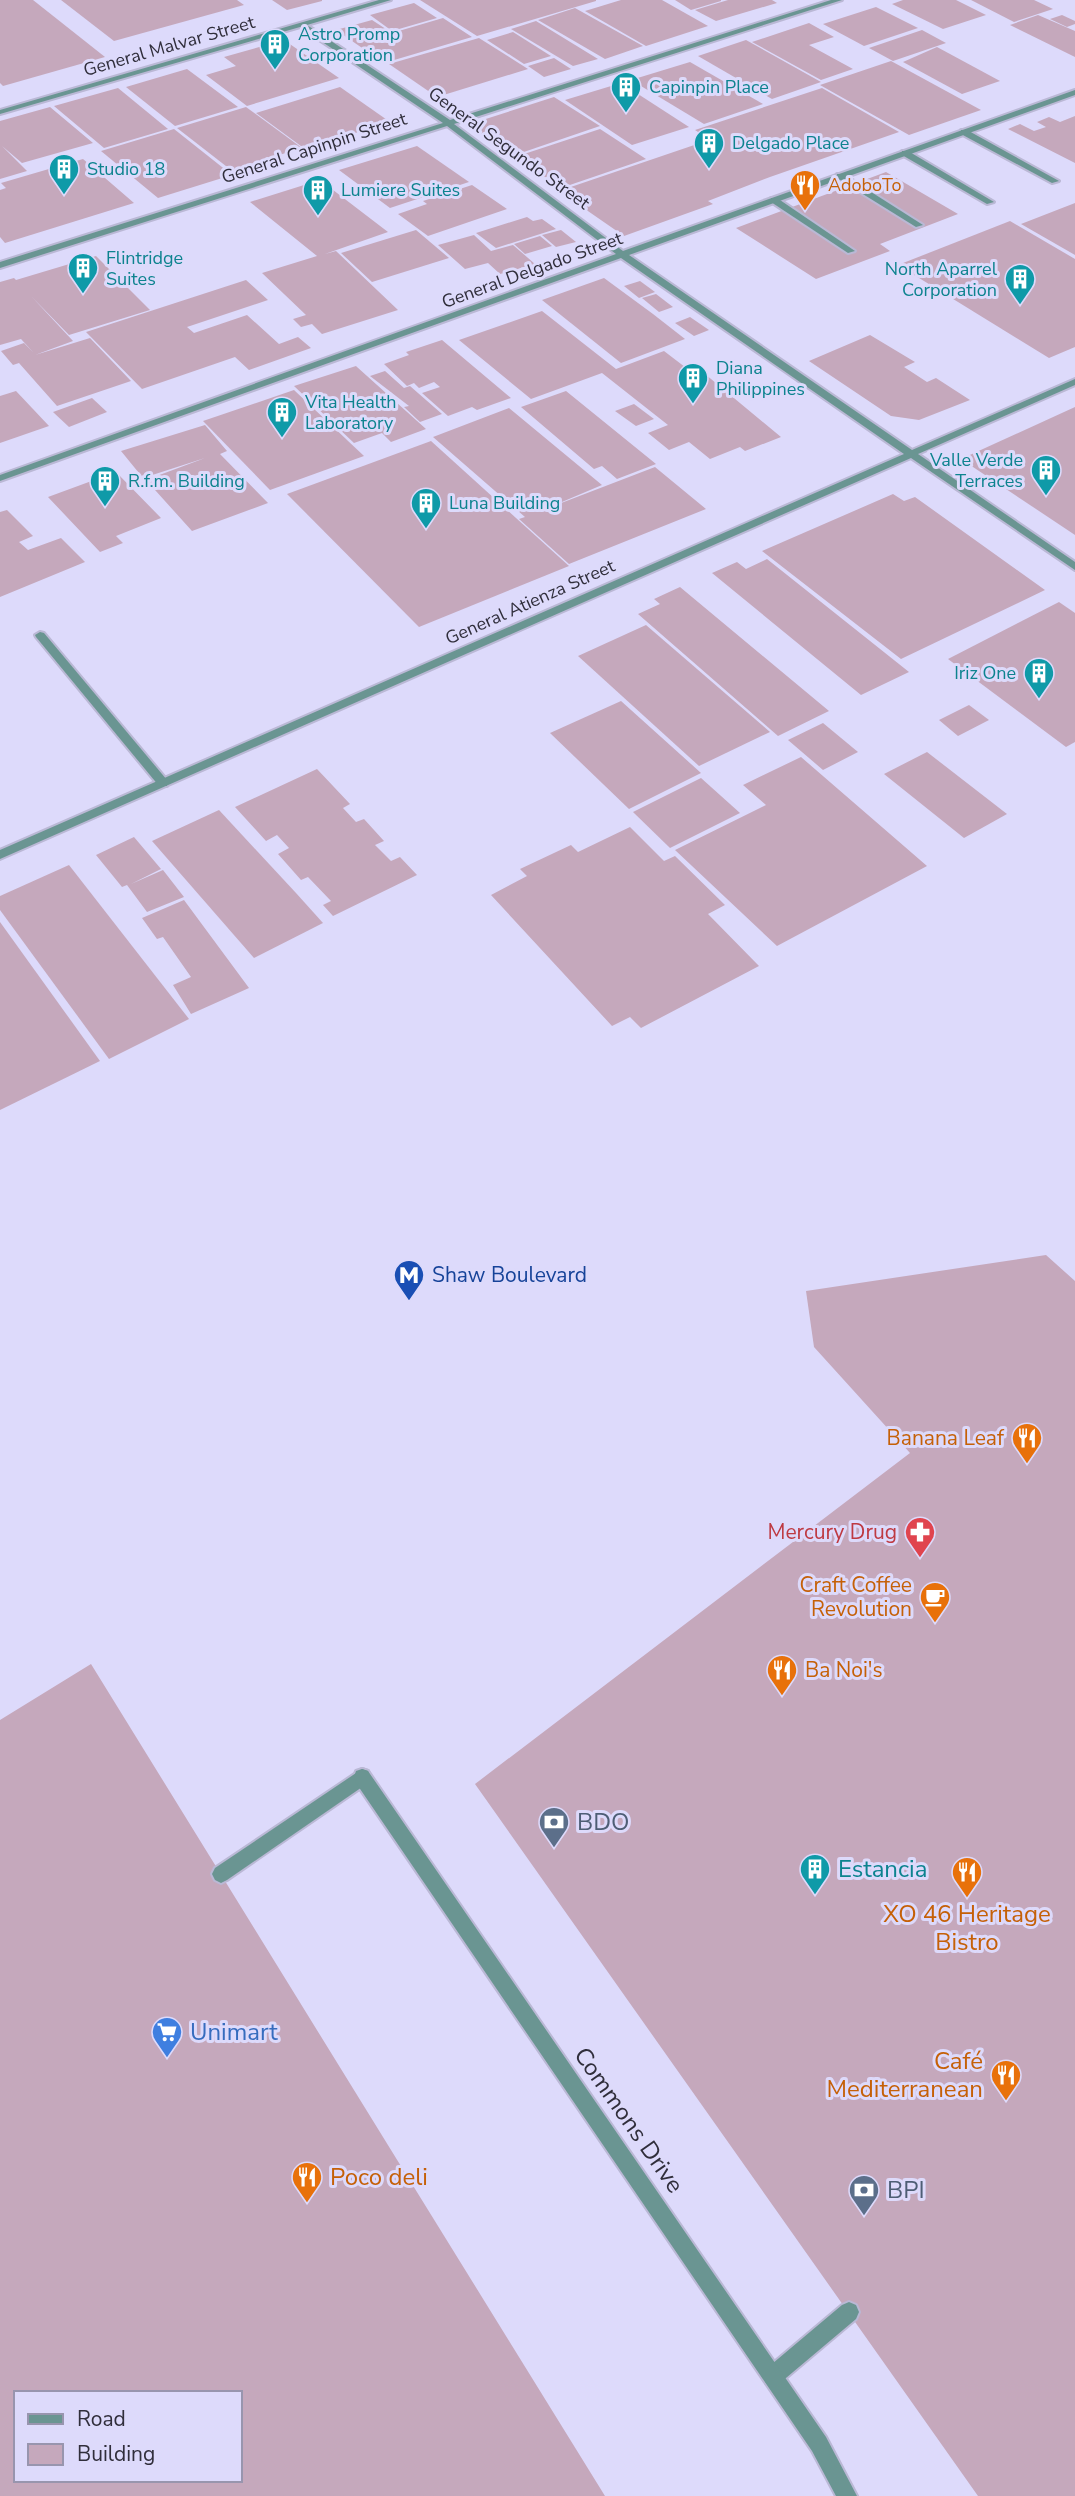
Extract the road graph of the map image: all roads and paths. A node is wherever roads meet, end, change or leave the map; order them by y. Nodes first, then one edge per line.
1 (387, 0) edge
2 (838, 0) edge
3 (300, 24) junction
4 (1075, 92) edge
5 (0, 112) edge
6 (447, 122) junction
7 (964, 132) junction
8 (905, 153) junction
9 (840, 176) junction
10 (1055, 181) dead end
11 (774, 200) junction
12 (990, 202) dead end
13 (919, 225) dead end
14 (851, 251) dead end
15 (623, 254) junction
16 (0, 265) edge
17 (1075, 382) edge
18 (910, 454) junction
19 (0, 478) edge
20 (1075, 567) edge
21 (40, 635) dead end
22 (163, 783) junction
23 (0, 855) edge
24 (220, 1874) dead end
25 (849, 2312) dead end
26 (773, 2376) junction
27 (848, 2496) edge

1 - 3 street, General Malvar Street
2 - 6 street, General Capinpin Street
3 - 5 street, General Malvar Street
3 - 6 street, General Segundo Street
4 - 7 street, General Delgado Street
6 - 15 street, General Segundo Street
6 - 16 street, General Capinpin Street
7 - 8 street, General Delgado Street
7 - 10 street
8 - 9 street, General Delgado Street
8 - 12 street
9 - 11 street, General Delgado Street
9 - 13 street
11 - 14 street
11 - 15 street, General Delgado Street
15 - 18 street, General Segundo Street
15 - 19 street, General Delgado Street
17 - 18 street, General Atienza Street
18 - 20 street, General Segundo Street
18 - 22 street, General Atienza Street
21 - 22 street
22 - 23 street, General Atienza Street
24 - 26 street, Commons Drive
25 - 26 street
26 - 27 street, Commons Drive

